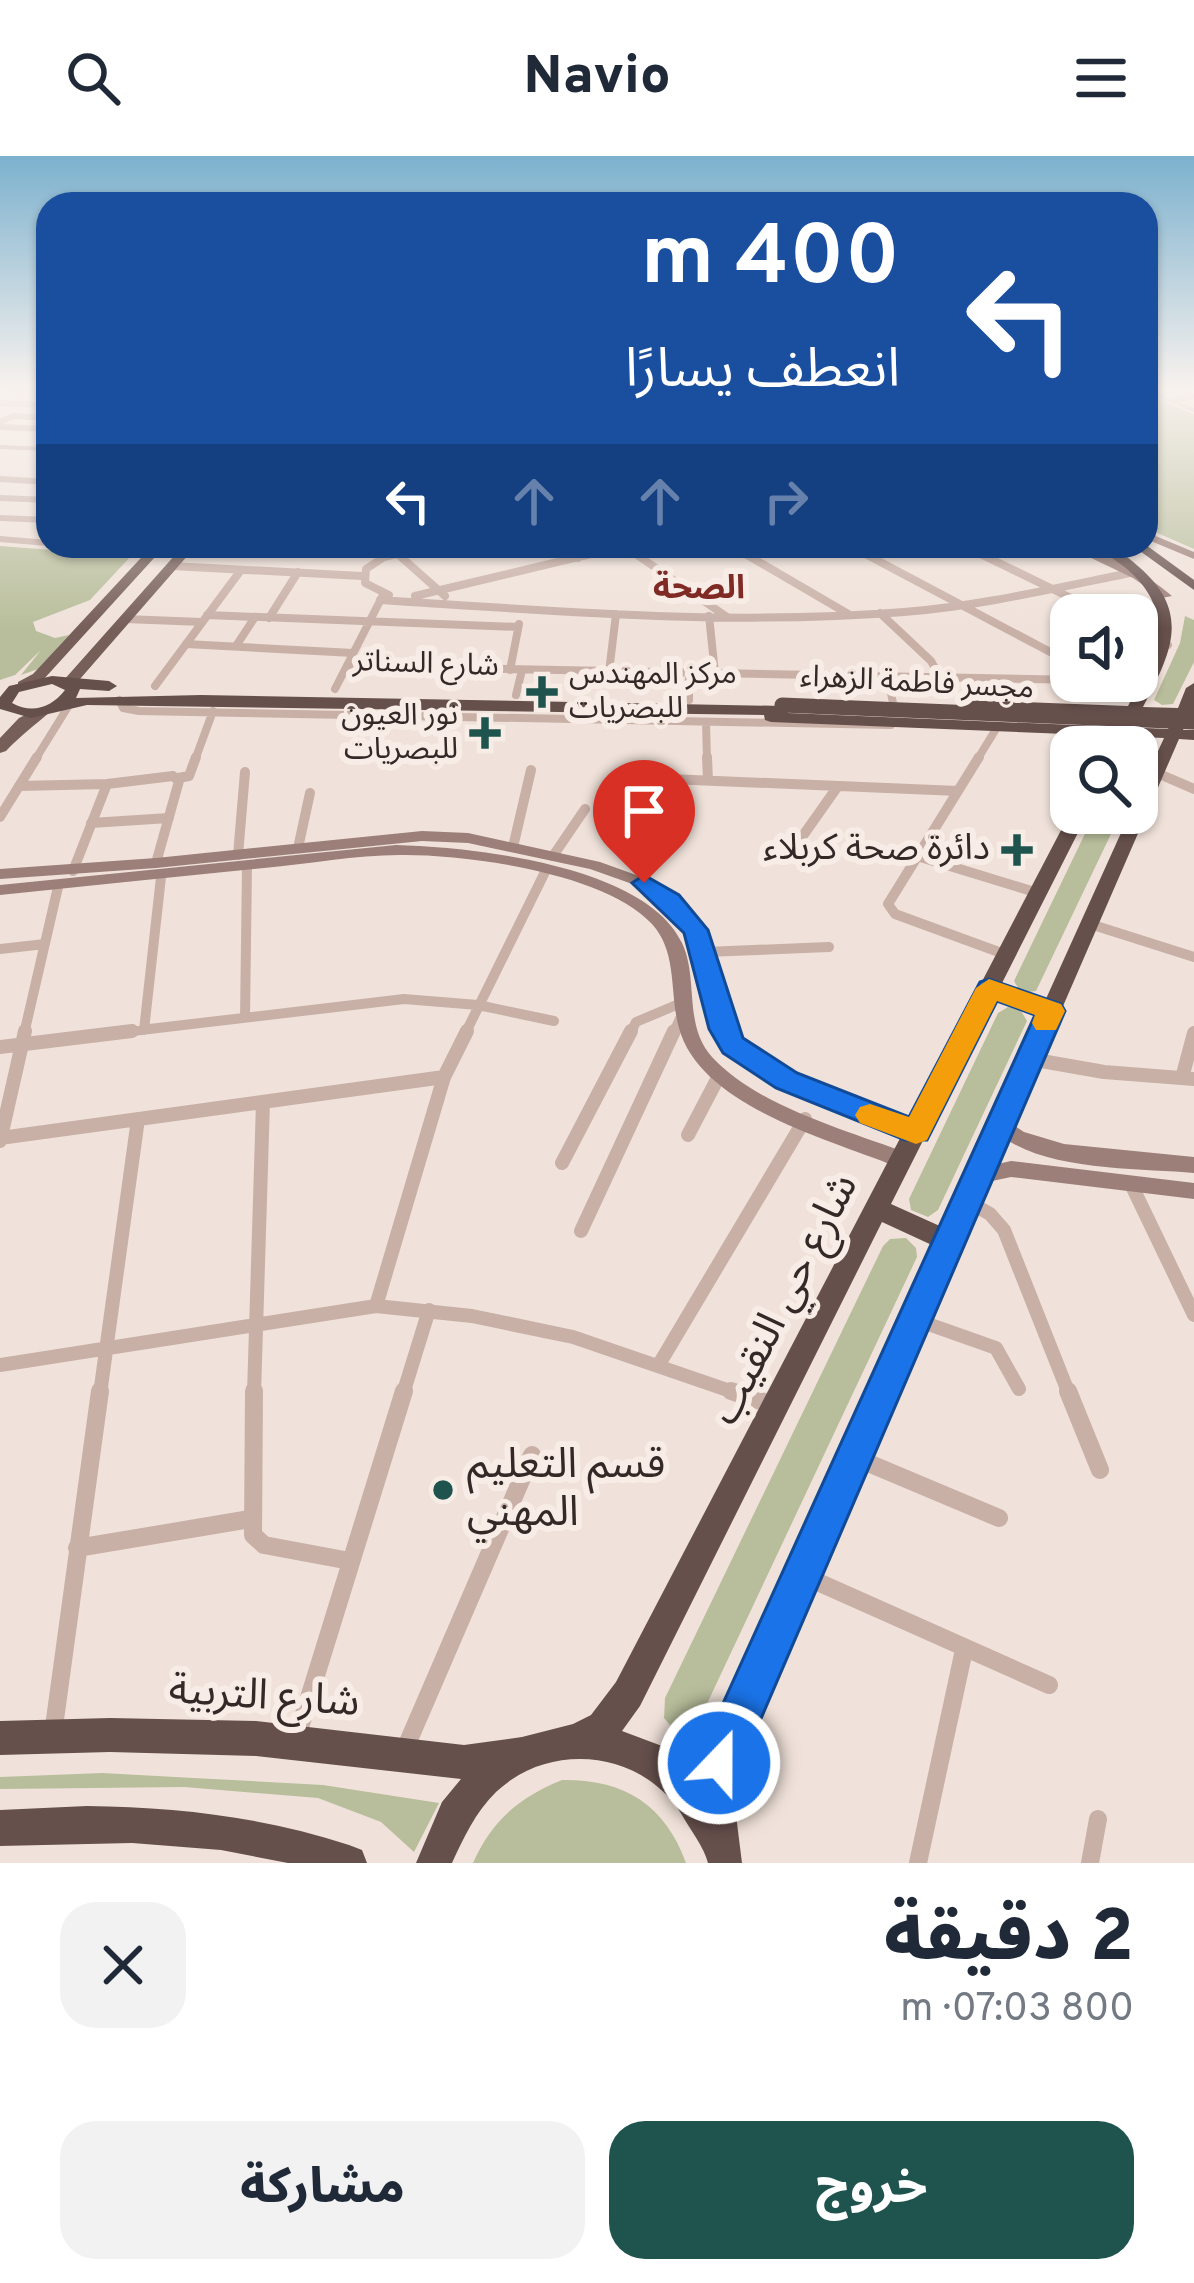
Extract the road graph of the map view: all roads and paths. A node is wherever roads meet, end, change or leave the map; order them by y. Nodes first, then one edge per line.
1 (0, 479) edge
2 (36, 481) edge
3 (0, 498) edge
4 (36, 500) edge
5 (0, 518) edge
6 (36, 520) edge
7 (36, 529) edge
8 (0, 539) edge
9 (1158, 539) edge
10 (22, 541) junction
11 (36, 542) edge
12 (1194, 554) edge
13 (140, 558) edge
14 (179, 558) edge
15 (387, 558) edge
16 (403, 558) edge
17 (578, 558) edge
18 (641, 558) edge
19 (753, 558) edge
20 (873, 558) edge
21 (989, 558) edge
22 (1103, 558) edge
23 (1118, 558) edge
24 (1156, 558) edge
25 (172, 566) junction
26 (1132, 569) junction
27 (241, 570) junction
28 (298, 572) junction
29 (362, 576) junction
30 (1194, 586) edge
31 (1052, 589) junction
32 (441, 592) junction
33 (1062, 594) edge
34 (382, 597) junction
35 (454, 604) junction
36 (962, 605) junction
37 (522, 609) junction
38 (880, 613) junction
39 (616, 614) junction
40 (850, 614) junction
41 (710, 616) junction
42 (255, 617) junction
43 (727, 617) junction
44 (269, 618) junction
45 (125, 619) junction
46 (205, 619) junction
47 (369, 622) junction
48 (518, 627) junction
49 (1158, 640) edge
50 (186, 644) junction
51 (1168, 645) junction
52 (236, 646) junction
53 (1050, 652) edge
54 (353, 653) junction
55 (1158, 659) edge
56 (81, 666) junction
57 (347, 666) junction
58 (516, 670) junction
59 (610, 672) junction
60 (688, 673) junction
61 (715, 674) junction
62 (887, 678) junction
63 (941, 679) junction
64 (1050, 681) edge
65 (17, 684) edge
66 (99, 686) junction
67 (155, 686) junction
68 (335, 689) junction
69 (1194, 691) edge
70 (67, 694) junction
71 (239, 694) junction
72 (207, 700) junction
73 (689, 700) junction
74 (1112, 702) edge
75 (893, 703) junction
76 (511, 706) junction
77 (722, 706) junction
78 (3, 707) edge
79 (297, 707) junction
80 (782, 708) joint
81 (1045, 708) junction
82 (42, 712) junction
83 (706, 722) junction
84 (891, 725) junction
85 (1070, 726) edge
86 (1102, 726) edge
87 (1192, 726) edge
88 (0, 728) edge
89 (996, 729) junction
90 (1158, 729) edge
91 (1050, 731) edge
92 (1158, 733) edge
93 (1174, 734) junction
94 (0, 748) edge
95 (1159, 769) junction
96 (531, 770) dead end
97 (245, 772) dead end
98 (178, 778) junction
99 (708, 781) junction
100 (107, 784) junction
101 (838, 786) junction
102 (19, 787) junction
103 (1194, 789) edge
104 (958, 791) junction
105 (310, 793) dead end
106 (646, 805) dead end
107 (585, 809) dead end
108 (0, 817) edge
109 (169, 818) junction
110 (91, 823) junction
111 (1068, 834) edge
112 (1128, 834) edge
113 (802, 837) dead end
114 (513, 847) junction
115 (298, 848) junction
116 (917, 856) junction
117 (242, 861) junction
118 (549, 864) junction
119 (159, 870) junction
120 (74, 871) junction
121 (0, 874) edge
122 (58, 887) junction
123 (0, 890) edge
124 (1038, 893) junction
125 (1090, 924) junction
126 (45, 944) junction
127 (829, 946) dead end
128 (0, 949) edge
129 (705, 952) junction
130 (1006, 955) junction
131 (1194, 957) edge
132 (989, 988) junction
133 (478, 1005) junction
134 (682, 1008) junction
135 (1051, 1011) junction
136 (244, 1018) junction
137 (554, 1021) dead end
138 (144, 1030) junction
139 (1194, 1033) edge
140 (22, 1044) junction
141 (0, 1047) edge
142 (1030, 1059) junction
143 (719, 1074) junction
144 (444, 1077) junction
145 (1188, 1078) edge
146 (263, 1102) junction
147 (138, 1119) junction
148 (805, 1119) junction
149 (1001, 1124) junction
150 (916, 1132) junction
151 (688, 1135) dead end
152 (0, 1139) edge
153 (902, 1160) junction
154 (562, 1163) dead end
155 (1194, 1165) edge
156 (978, 1176) junction
157 (1131, 1184) junction
158 (1194, 1191) edge
159 (967, 1201) junction
160 (877, 1209) junction
161 (581, 1231) dead end
162 (949, 1241) junction
163 (376, 1306) junction
164 (429, 1310) junction
165 (1194, 1316) edge
166 (914, 1319) junction
167 (254, 1325) junction
168 (102, 1349) junction
169 (0, 1365) edge
170 (658, 1366) junction
171 (1018, 1389) dead end
172 (776, 1406) junction
173 (532, 1455) dead end
174 (853, 1457) junction
175 (1100, 1470) dead end
176 (250, 1519) junction
177 (999, 1519) dead end
178 (76, 1548) junction
179 (350, 1561) junction
180 (800, 1575) junction
181 (964, 1650) junction
182 (1049, 1685) dead end
183 (52, 1735) junction
184 (0, 1738) edge
185 (583, 1738) junction
186 (296, 1742) junction
187 (520, 1753) junction
188 (402, 1755) junction
189 (1098, 1819) dead end
190 (0, 1828) edge
191 (725, 1862) edge
192 (349, 1863) edge
193 (434, 1863) edge
194 (918, 1863) edge
195 (1090, 1863) edge

1 - 2 street
3 - 4 street
5 - 6 street
7 - 10 street
8 - 10 street
9 - 12 main road
10 - 11 street
13 - 65 main road
14 - 25 main road
15 - 29 street
16 - 32 street
17 - 32 street
18 - 43 street
19 - 40 street
20 - 36 street
21 - 31 street
22 - 26 main road
23 - 26 highway
24 - 30 highway
25 - 27 street
25 - 45 main road
26 - 31 street
26 - 51 highway
27 - 28 street
27 - 46 street
28 - 29 street
28 - 44 street
29 - 34 street
31 - 33 street
31 - 36 street
32 - 34 street
32 - 35 street
34 - 35 street
34 - 47 street
35 - 37 street
36 - 38 street
36 - 53 street
37 - 39 street
37 - 48 street
38 - 40 street
38 - 63 street
39 - 41 street
39 - 59 street
40 - 43 street
41 - 43 street
41 - 61 street
42 - 44 street
42 - 46 street
42 - 52 street
44 - 47 street
45 - 46 street
45 - 56 main road
46 - 50 street
47 - 48 street
47 - 54 street
48 - 58 street
49 - 51 street
50 - 52 street
50 - 67 street
51 - 55 highway
52 - 54 street
54 - 57 street
56 - 66 highway
56 - 70 main road
57 - 58 street
57 - 68 street
58 - 59 street
58 - 76 street
59 - 60 street
60 - 61 street
60 - 73 street
61 - 62 street
62 - 63 street
62 - 75 street
63 - 64 street
65 - 70 highway
65 - 78 highway
66 - 67 highway, شارع السناتر
66 - 70 highway, شارع السناتر
67 - 72 highway, شارع السناتر
68 - 71 highway, شارع السناتر
68 - 76 highway, شارع السناتر
69 - 87 highway
70 - 72 highway, شارع السناتر
70 - 82 highway
70 - 102 street
71 - 72 highway, شارع السناتر
71 - 79 highway, شارع السناتر
72 - 79 street
72 - 98 street
73 - 76 highway, شارع السناتر
73 - 77 highway, شارع السناتر
74 - 81 highway
75 - 77 highway
75 - 81 highway
76 - 77 highway, شارع السناتر
76 - 79 highway, شارع السناتر
76 - 83 street
77 - 80 highway, شارع السناتر
77 - 84 highway
78 - 82 highway
78 - 88 main road
80 - 87 highway, مجسر فاطمة الزهراء, bridge
81 - 85 highway
81 - 86 highway
82 - 94 main road
83 - 84 street
83 - 99 street
84 - 89 highway
87 - 90 highway
87 - 93 highway
87 - 95 highway
89 - 91 highway
89 - 104 street
92 - 93 highway
93 - 95 highway
95 - 103 street
96 - 114 street
97 - 117 street
98 - 100 street
98 - 109 street
99 - 101 street
99 - 106 street
100 - 102 street
100 - 110 street
101 - 104 street
101 - 113 street
102 - 108 street
104 - 116 street
105 - 115 street
107 - 118 street
109 - 110 street
109 - 119 street
110 - 120 street
111 - 124 highway, شارع حي النقيب
112 - 125 highway
114 - 115 main road
114 - 118 main road
115 - 117 main road
116 - 124 street
116 - 130 street
117 - 118 main road
117 - 119 main road
117 - 136 street
118 - 129 main road
118 - 133 street
118 - 134 main road
119 - 120 main road
119 - 122 main road
119 - 138 street
120 - 121 main road
122 - 123 main road
122 - 126 street
124 - 130 highway, شارع حي النقيب
125 - 131 street
125 - 135 highway
126 - 128 street
126 - 140 street
127 - 129 street
129 - 150 main road
130 - 132 highway, شارع حي النقيب
132 - 135 highway
132 - 150 highway, شارع حي النقيب
133 - 136 street
133 - 137 street
133 - 144 street
134 - 143 main road
134 - 154 street
134 - 161 street
135 - 142 highway
136 - 138 street
138 - 140 street
139 - 145 street
140 - 141 street
140 - 152 street
142 - 145 street
142 - 149 highway
143 - 148 main road
143 - 151 street
144 - 146 street
144 - 163 street
146 - 147 street
146 - 167 street
147 - 152 street
147 - 168 street
148 - 153 main road
148 - 170 street
149 - 155 main road
149 - 156 highway
150 - 153 highway, شارع حي النقيب
153 - 160 highway, شارع حي النقيب
156 - 157 main road
156 - 159 highway
157 - 158 main road
157 - 165 street
159 - 162 highway
159 - 175 street
160 - 162 highway
160 - 172 highway, شارع حي النقيب
162 - 166 highway
163 - 164 street
163 - 167 street
164 - 170 street
164 - 179 street
166 - 171 street
166 - 174 highway
167 - 168 street
167 - 176 street
168 - 169 street
168 - 178 street
170 - 172 street
172 - 185 highway, شارع حي النقيب
173 - 188 street
174 - 177 street
174 - 180 highway
176 - 178 street
176 - 179 street
178 - 183 street
179 - 186 street
180 - 181 street
180 - 191 highway
181 - 182 street
181 - 194 street
183 - 184 highway, شارع التربية
183 - 186 highway, شارع التربية
185 - 187 highway, شارع التربية
185 - 191 highway
186 - 188 highway, شارع التربية
187 - 188 highway, شارع التربية
187 - 193 highway
189 - 195 street
190 - 192 highway

